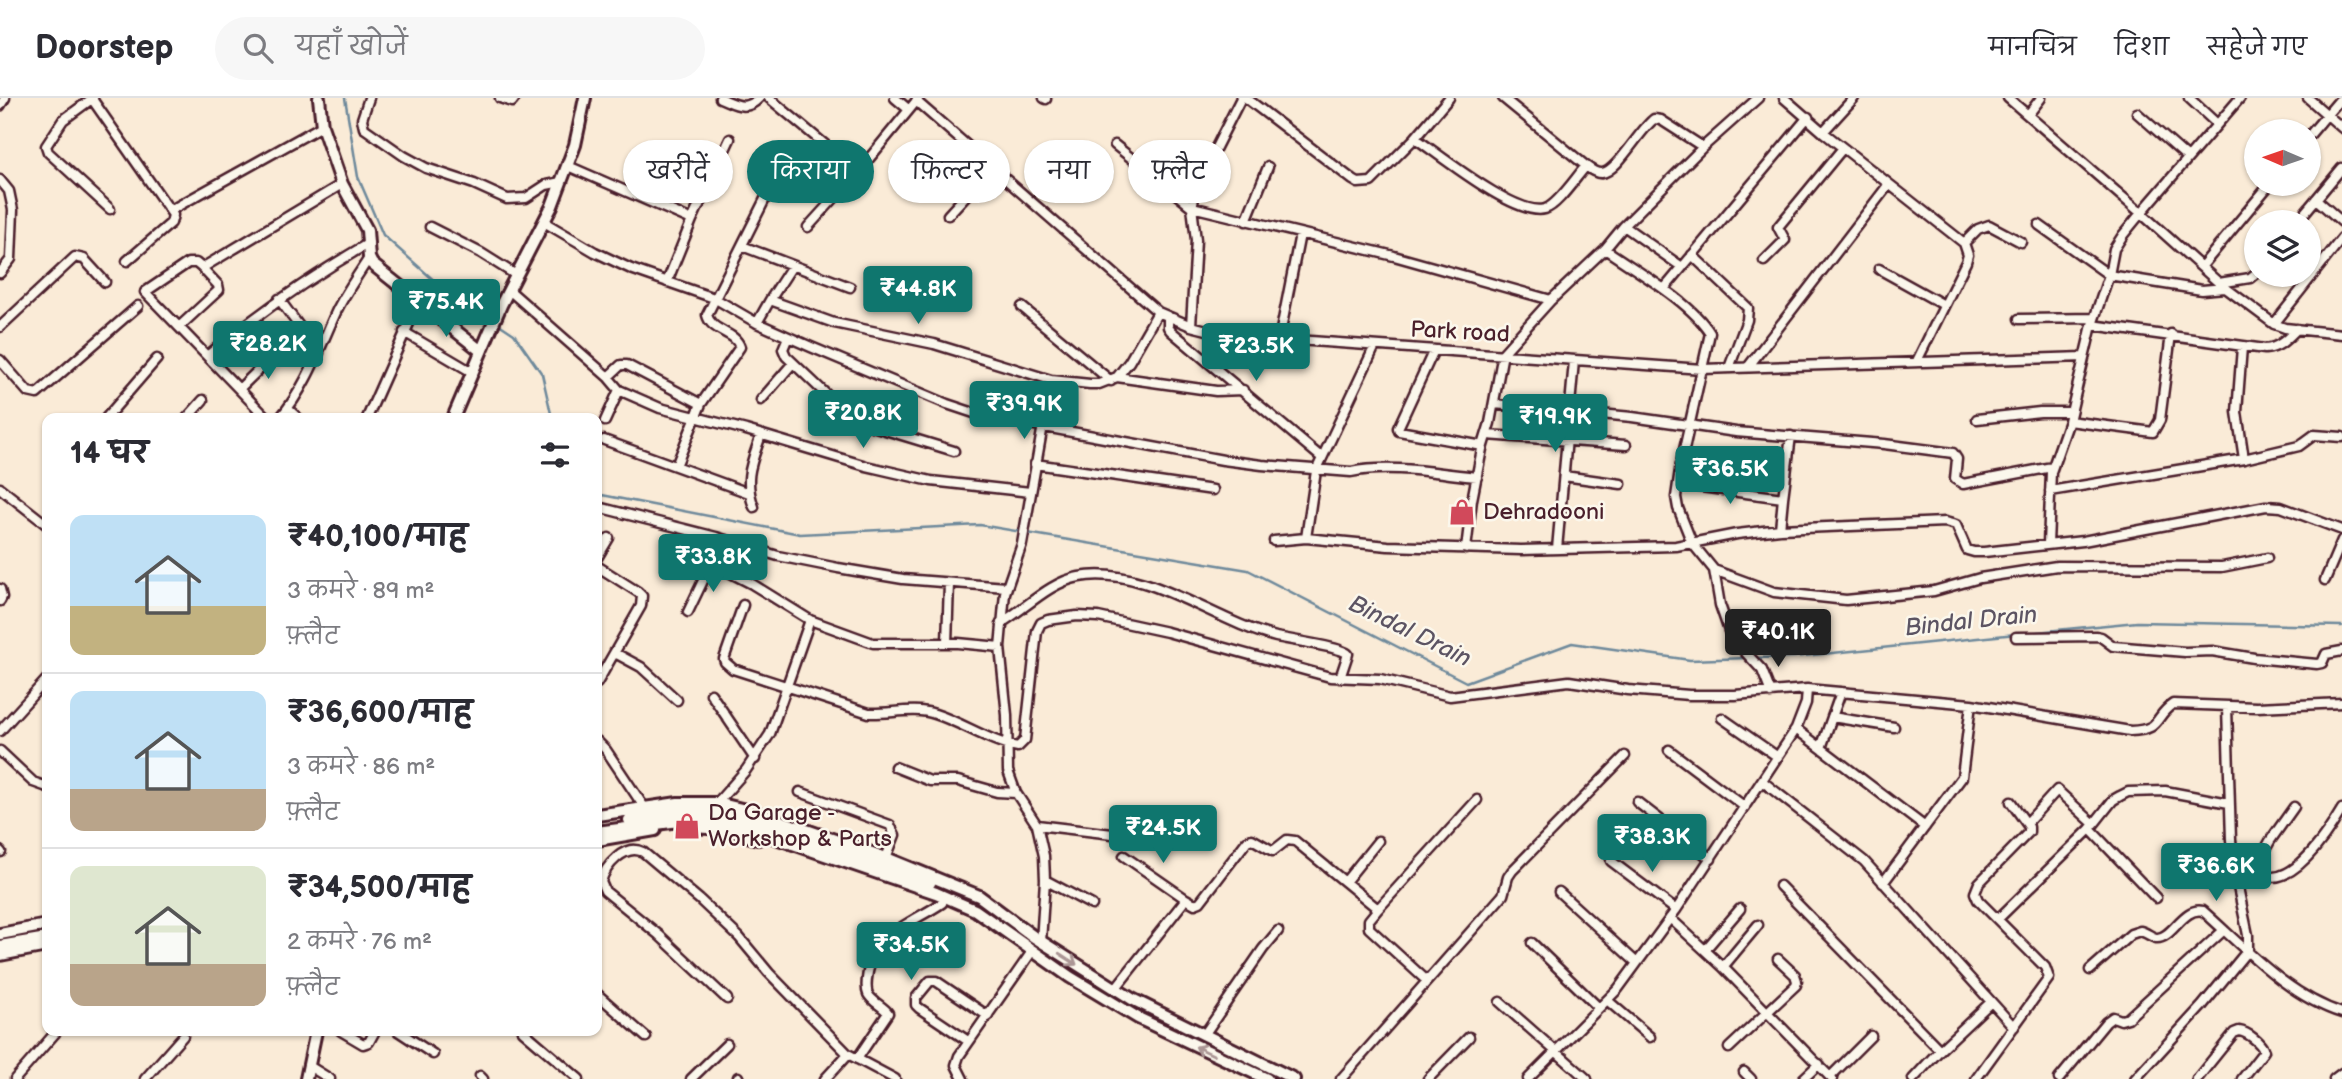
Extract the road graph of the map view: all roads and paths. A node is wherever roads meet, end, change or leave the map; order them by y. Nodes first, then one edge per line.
1 (5, 98) edge
2 (319, 98) edge
3 (369, 98) edge
4 (500, 98) edge
5 (514, 98) edge
6 (585, 98) edge
7 (720, 98) edge
8 (759, 98) edge
9 (769, 98) edge
10 (895, 98) edge
11 (1243, 98) edge
12 (1449, 98) edge
13 (1503, 98) edge
14 (1758, 98) edge
15 (1784, 98) edge
16 (1854, 98) edge
17 (2008, 98) edge
18 (2041, 98) edge
19 (2189, 98) edge
20 (2240, 98) edge
21 (2308, 98) edge
22 (2341, 98) edge
23 (92, 99) edge
24 (918, 99) edge
25 (0, 106) edge
26 (908, 109) junction
27 (2137, 113) dead end
28 (2028, 115) junction
29 (2327, 115) junction
30 (1808, 117) junction
31 (2321, 122) edge
32 (2217, 124) junction
33 (322, 127) junction
34 (2342, 128) edge
35 (1824, 132) junction
36 (1415, 138) junction
37 (730, 139) dead end
38 (820, 140) edge
39 (964, 140) edge
40 (1115, 145) dead end
41 (1703, 147) junction
42 (1843, 148) junction
43 (874, 152) edge
44 (2188, 158) junction
45 (568, 166) junction
46 (1586, 166) junction
47 (1268, 167) dead end
48 (2342, 168) edge
49 (0, 180) edge
50 (1010, 181) edge
51 (561, 182) junction
52 (342, 184) junction
53 (1889, 184) junction
54 (2260, 196) edge
55 (2316, 199) junction
56 (763, 203) edge
57 (829, 203) edge
58 (959, 203) edge
59 (1192, 207) junction
60 (110, 209) dead end
61 (171, 210) junction
62 (2307, 210) edge
63 (2141, 213) junction
64 (948, 215) dead end
65 (692, 220) junction
66 (1246, 221) junction
67 (544, 222) junction
68 (2342, 222) edge
69 (2039, 225) dead end
70 (808, 226) dead end
71 (1624, 226) junction
72 (430, 227) dead end
73 (1300, 234) junction
74 (2342, 238) edge
75 (2021, 242) dead end
76 (369, 243) junction
77 (1964, 243) junction
78 (742, 246) junction
79 (1605, 249) junction
80 (1692, 255) junction
81 (369, 258) junction
82 (127, 261) dead end
83 (1764, 261) dead end
84 (792, 266) junction
85 (2202, 266) junction
86 (1682, 267) junction
87 (202, 268) junction
88 (1879, 269) dead end
89 (0, 273) edge
90 (516, 275) junction
91 (2109, 275) junction
92 (2244, 280) edge
93 (105, 282) dead end
94 (667, 282) junction
95 (2222, 286) junction
96 (850, 287) dead end
97 (1664, 289) junction
98 (509, 290) junction
99 (279, 299) junction
100 (714, 299) junction
101 (770, 300) junction
102 (1551, 300) junction
103 (419, 301) junction
104 (1944, 305) junction
105 (138, 306) dead end
106 (1022, 307) dead end
107 (1158, 312) junction
108 (1168, 316) junction
109 (2019, 319) dead end
110 (2093, 322) junction
111 (757, 323) junction
112 (2274, 324) junction
113 (1191, 326) junction
114 (0, 327) edge
115 (179, 327) junction
116 (2297, 329) junction
117 (404, 332) junction
118 (2171, 334) junction
119 (2342, 334) edge
120 (788, 337) junction
121 (1279, 340) junction
122 (1375, 346) junction
123 (2242, 347) junction
124 (1434, 350) junction
125 (481, 351) junction
126 (277, 352) dead end
127 (319, 353) junction
128 (1503, 353) junction
129 (207, 356) junction
130 (2084, 357) junction
131 (157, 359) dead end
132 (0, 360) edge
133 (1574, 360) junction
134 (1917, 361) junction
135 (793, 363) junction
136 (1748, 367) junction
137 (1729, 368) junction
138 (1702, 369) junction
139 (472, 372) junction
140 (608, 377) junction
141 (1114, 379) junction
142 (1051, 380) junction
143 (239, 389) junction
144 (619, 390) junction
145 (1242, 390) junction
146 (203, 400) dead end
147 (761, 400) dead end
148 (701, 404) junction
149 (1494, 404) junction
150 (288, 409) junction
151 (1570, 411) junction
152 (110, 413) edge
153 (191, 413) edge
154 (262, 413) edge
155 (285, 413) edge
156 (292, 413) edge
157 (369, 413) edge
158 (455, 413) edge
159 (2070, 417) junction
160 (695, 418) junction
161 (1977, 419) dead end
162 (605, 421) dead end
163 (1689, 425) junction
164 (1041, 428) junction
165 (761, 435) junction
166 (1487, 435) junction
167 (1791, 436) junction
168 (2342, 437) edge
169 (604, 440) dead end
170 (1567, 441) junction
171 (1626, 445) dead end
172 (1483, 446) junction
173 (954, 451) dead end
174 (1322, 458) junction
175 (2244, 459) junction
176 (1035, 464) junction
177 (676, 466) junction
178 (2053, 467) junction
179 (1316, 471) junction
180 (1564, 476) junction
181 (1477, 477) junction
182 (1621, 484) dead end
183 (1678, 484) junction
184 (0, 488) edge
185 (1213, 490) dead end
186 (2050, 491) junction
187 (1030, 492) junction
188 (749, 493) junction
189 (1783, 498) junction
190 (754, 507) dead end
191 (602, 508) dead end
192 (42, 521) edge
193 (1780, 529) junction
194 (2342, 530) edge
195 (609, 538) dead end
196 (1306, 538) junction
197 (2342, 540) edge
198 (1274, 541) dead end
199 (672, 543) dead end
200 (1692, 543) junction
201 (2048, 544) junction
202 (1466, 548) junction
203 (1557, 549) junction
204 (602, 550) edge
205 (2267, 558) dead end
206 (711, 564) junction
207 (602, 569) edge
208 (1714, 570) junction
209 (2325, 580) dead end
210 (949, 583) junction
211 (1006, 587) junction
212 (0, 589) edge
213 (0, 601) edge
214 (743, 605) dead end
215 (688, 612) dead end
216 (810, 620) junction
217 (1001, 623) junction
218 (2015, 637) dead end
219 (947, 643) junction
220 (1000, 647) junction
221 (2342, 651) edge
222 (615, 653) junction
223 (602, 674) edge
224 (1340, 678) junction
225 (42, 685) edge
226 (789, 686) junction
227 (1807, 689) junction
228 (1841, 692) junction
229 (1771, 693) junction
230 (711, 694) dead end
231 (677, 700) dead end
232 (2342, 703) edge
233 (1971, 704) junction
234 (2227, 707) junction
235 (1832, 717) junction
236 (1721, 718) dead end
237 (1894, 727) dead end
238 (1796, 729) junction
239 (0, 731) edge
240 (1008, 744) junction
241 (602, 746) edge
242 (1821, 748) junction
243 (1669, 750) dead end
244 (0, 751) edge
245 (1625, 756) dead end
246 (1778, 757) junction
247 (755, 759) junction
248 (895, 767) dead end
249 (1762, 781) junction
250 (42, 786) edge
251 (800, 792) dead end
252 (1016, 793) junction
253 (1477, 800) dead end
254 (1637, 802) dead end
255 (2011, 802) dead end
256 (717, 803) junction
257 (2229, 803) junction
258 (644, 807) junction
259 (1745, 807) junction
260 (2294, 807) dead end
261 (2342, 810) edge
262 (602, 814) edge
263 (2027, 823) junction
264 (602, 825) edge
265 (1037, 825) junction
266 (1925, 827) junction
267 (2092, 827) junction
268 (602, 831) edge
269 (602, 838) edge
270 (1146, 838) dead end
271 (1378, 841) dead end
272 (1124, 856) dead end
273 (886, 858) junction
274 (1711, 859) junction
275 (1611, 861) dead end
276 (2235, 873) junction
277 (2252, 874) junction
278 (602, 876) edge
279 (1045, 880) junction
280 (1345, 882) junction
281 (1883, 883) junction
282 (602, 884) edge
283 (1780, 886) dead end
284 (1559, 892) dead end
285 (2157, 898) dead end
286 (1185, 899) junction
287 (942, 903) junction
288 (1092, 905) dead end
289 (977, 906) junction
290 (1378, 909) junction
291 (1740, 909) dead end
292 (1676, 910) junction
293 (988, 912) junction
294 (1670, 918) junction
295 (1998, 919) junction
296 (1758, 925) dead end
297 (42, 926) edge
298 (2224, 930) junction
299 (1278, 931) dead end
300 (42, 932) edge
301 (0, 934) edge
302 (42, 939) edge
303 (0, 940) edge
304 (1532, 943) dead end
305 (0, 946) edge
306 (1037, 946) junction
307 (42, 947) edge
308 (1706, 950) junction
309 (2248, 950) junction
310 (0, 955) edge
311 (1778, 959) dead end
312 (1637, 963) junction
313 (1723, 967) junction
314 (2090, 970) dead end
315 (1427, 981) junction
316 (1115, 989) junction
317 (602, 998) edge
318 (727, 999) dead end
319 (1607, 1000) junction
320 (1500, 1002) dead end
321 (1991, 1002) junction
322 (1599, 1008) junction
323 (1768, 1012) junction
324 (2342, 1013) edge
325 (988, 1016) junction
326 (2014, 1027) junction
327 (1203, 1035) junction
328 (53, 1036) edge
329 (183, 1036) dead end
330 (315, 1036) edge
331 (349, 1036) edge
332 (372, 1036) edge
333 (406, 1036) edge
334 (529, 1036) edge
335 (1871, 1036) dead end
336 (646, 1037) dead end
337 (1469, 1037) dead end
338 (1650, 1037) dead end
339 (968, 1041) junction
340 (727, 1044) dead end
341 (1729, 1048) dead end
342 (1940, 1050) junction
343 (1557, 1051) junction
344 (433, 1054) dead end
345 (848, 1054) junction
346 (857, 1059) junction
347 (1819, 1064) junction
348 (309, 1066) junction
349 (2342, 1073) edge
350 (1831, 1078) edge
351 (15, 1079) edge
352 (145, 1079) edge
353 (306, 1079) edge
354 (330, 1079) edge
355 (579, 1079) edge
356 (691, 1079) edge
357 (825, 1079) edge
358 (895, 1079) edge
359 (963, 1079) edge
360 (1267, 1079) edge
361 (1294, 1079) edge
362 (1341, 1079) edge
363 (1428, 1079) edge
364 (1528, 1079) edge
365 (1587, 1079) edge
366 (1803, 1079) edge
367 (1913, 1079) edge
368 (1976, 1079) edge
369 (2059, 1079) edge
370 (2135, 1079) edge
371 (2197, 1079) edge
372 (2242, 1079) edge
373 (2334, 1079) edge

1 - 25 street
2 - 33 street
3 - 51 street
4 - 5 street
6 - 45 street
7 - 8 street
9 - 38 street
10 - 26 street
11 - 36 street
11 - 59 street
12 - 36 street
13 - 46 street
14 - 41 street
15 - 30 street
16 - 35 street
17 - 28 street
18 - 28 street
19 - 32 street
20 - 32 street
21 - 29 street
22 - 29 street
23 - 60 street
23 - 61 street
24 - 26 street
24 - 39 street, Park road
26 - 43 street
27 - 44 street
28 - 63 street
29 - 31 street
29 - 34 street
30 - 35 street
30 - 80 street
32 - 44 street
33 - 52 street
33 - 61 street
35 - 42 street
36 - 46 street
37 - 65 street
40 - 59 street
41 - 46 street
41 - 71 street
42 - 53 street
42 - 83 street
44 - 63 street
45 - 51 street
45 - 65 street
47 - 66 street
48 - 55 street
49 - 89 street
50 - 107 street, Park road
51 - 67 street
52 - 76 street
52 - 87 street
53 - 77 street
53 - 136 street
54 - 85 street
55 - 62 street
55 - 68 street
56 - 78 street
57 - 70 street
58 - 64 street
59 - 66 street
59 - 113 street
61 - 82 street
63 - 85 street
63 - 91 street
65 - 94 street
66 - 73 street
67 - 90 street
67 - 94 street
69 - 91 street
71 - 79 street
71 - 86 street
72 - 90 street
73 - 102 street
73 - 121 street
74 - 112 street
75 - 77 street
76 - 81 street
76 - 99 street
77 - 104 street
78 - 84 street
78 - 100 street
79 - 97 street
79 - 102 street
80 - 86 street
80 - 137 street
81 - 103 street
81 - 127 street
84 - 96 street
84 - 101 street
85 - 95 street
86 - 97 street
87 - 115 street
87 - 115 street
88 - 104 street
90 - 98 street
91 - 95 street
91 - 110 street
92 - 95 street
93 - 114 street
94 - 100 street
95 - 112 street
97 - 138 street
98 - 125 street
98 - 140 street
99 - 127 street
99 - 129 street
100 - 111 street
100 - 148 street
101 - 111 street
101 - 142 street
102 - 128 street
103 - 117 street
103 - 125 street
104 - 134 street
105 - 132 street
106 - 141 street
107 - 108 street, Park road
107 - 141 street
108 - 113 street, Park road
108 - 145 street
109 - 110 street
110 - 118 street
110 - 130 street
111 - 120 street
112 - 116 street
113 - 121 street, Park road
115 - 129 street
116 - 119 street
116 - 123 street
117 - 139 street
117 - 157 street
118 - 123 street
118 - 159 street
120 - 135 street
120 - 164 street
121 - 122 street, Park road
122 - 124 street, Park road
122 - 174 street
123 - 175 street
124 - 128 street, Park road
124 - 172 street
125 - 139 street
126 - 143 street
127 - 150 street
128 - 133 street, Park road
128 - 149 street
129 - 143 street
130 - 134 street, Park road
130 - 159 street
131 - 152 street
133 - 138 street, Park road
133 - 151 street
134 - 136 street, Park road
135 - 147 street
135 - 173 street
136 - 137 street, Park road
137 - 138 street, Park road
138 - 163 street
139 - 158 street
140 - 144 street
140 - 148 street
141 - 142 street
141 - 145 street
142 - 164 street
143 - 154 street
144 - 160 street
144 - 162 street
145 - 174 street
146 - 153 street
148 - 160 street
149 - 151 street
149 - 166 street
150 - 155 street
150 - 156 street
151 - 163 street
151 - 170 street
159 - 161 street
159 - 178 street
160 - 165 street
160 - 177 street
163 - 167 street
163 - 183 street
164 - 176 street
164 - 179 street
165 - 187 street
165 - 188 street
166 - 170 street
166 - 172 street
167 - 178 street
167 - 189 street
168 - 175 street
169 - 177 street
170 - 171 street
170 - 180 street
172 - 181 street
174 - 179 street
175 - 186 street
176 - 185 street
176 - 187 street
177 - 188 street
178 - 186 street
179 - 181 street
179 - 196 street
180 - 182 street
180 - 203 street
181 - 202 street
183 - 189 street
183 - 200 street
184 - 192 street
186 - 201 street
187 - 211 street
188 - 190 street
189 - 193 street
191 - 210 street
193 - 200 street
193 - 201 street
194 - 201 street
195 - 204 street
196 - 198 street
196 - 202 street
197 - 209 street
199 - 206 street
200 - 203 street
200 - 208 street
202 - 203 street
205 - 208 street
206 - 215 street
206 - 216 street
207 - 222 street
208 - 229 street
210 - 211 street
210 - 219 street
211 - 217 street
212 - 213 street
214 - 226 street
216 - 219 street
216 - 226 street
217 - 220 street
217 - 224 street
218 - 221 street
219 - 220 street
220 - 240 street
222 - 223 street
222 - 231 street
224 - 229 street
224 - 240 street
225 - 239 street
226 - 240 street
226 - 247 street
227 - 228 street
227 - 229 street
227 - 238 street
228 - 233 street
228 - 235 street
230 - 247 street
232 - 234 street
233 - 234 street
233 - 266 street
234 - 257 street
235 - 237 street
235 - 242 street
236 - 246 street
238 - 242 street
238 - 246 street
240 - 252 street
241 - 258 street
242 - 266 street
243 - 259 street
244 - 250 street
245 - 315 street
246 - 249 street
247 - 256 street
248 - 252 street
249 - 259 street
249 - 281 street
251 - 273 street
252 - 265 street
253 - 290 street
254 - 274 street
255 - 263 street
256 - 258 street
256 - 273 street
257 - 267 street
257 - 276 street
258 - 262 street
259 - 274 street
260 - 277 street
261 - 277 street
263 - 267 street
263 - 295 street
264 - 289 street
265 - 270 street
265 - 279 street
266 - 281 street
267 - 285 street
267 - 295 street
268 - 289 street
269 - 287 street
271 - 280 street
272 - 286 street
273 - 293 street
274 - 292 street
275 - 292 street
276 - 277 street
276 - 309 street
278 - 345 street
279 - 288 street
279 - 306 street
280 - 286 street
280 - 290 street
281 - 321 street
282 - 318 street
283 - 342 street
284 - 312 street
286 - 316 street
287 - 293 street
287 - 346 street
289 - 293 street
290 - 315 street
291 - 308 street
292 - 294 street
293 - 306 street
294 - 308 street
294 - 312 street
295 - 326 street
296 - 313 street
297 - 301 street
298 - 309 street
298 - 314 street
298 - 369 street
299 - 327 street
300 - 303 street
302 - 305 street
304 - 322 street
306 -> 316 street
306 - 325 street
360 -> 306 street
307 - 310 street
308 - 313 street
309 - 324 street
309 - 370 street
311 - 323 street
312 - 319 street
313 - 323 street
315 - 362 street
316 - 327 street
317 - 336 street
319 - 322 street
319 - 338 street
320 - 343 street
321 - 326 street
321 - 342 street
322 - 343 street
323 - 341 street
323 - 347 street
325 - 339 street
325 - 339 street
326 - 368 street
327 - 361 street
328 - 351 street
329 - 352 street
330 - 348 street
331 - 332 street
333 - 344 street
334 - 355 street
335 - 350 street
337 - 363 street
339 - 359 street
340 - 356 street
342 - 367 street
343 - 364 street
343 - 365 street
345 - 346 street
345 - 357 street
346 - 358 street
347 - 350 street
347 - 366 street
348 - 353 street
348 - 354 street
349 - 373 street
371 - 372 street

